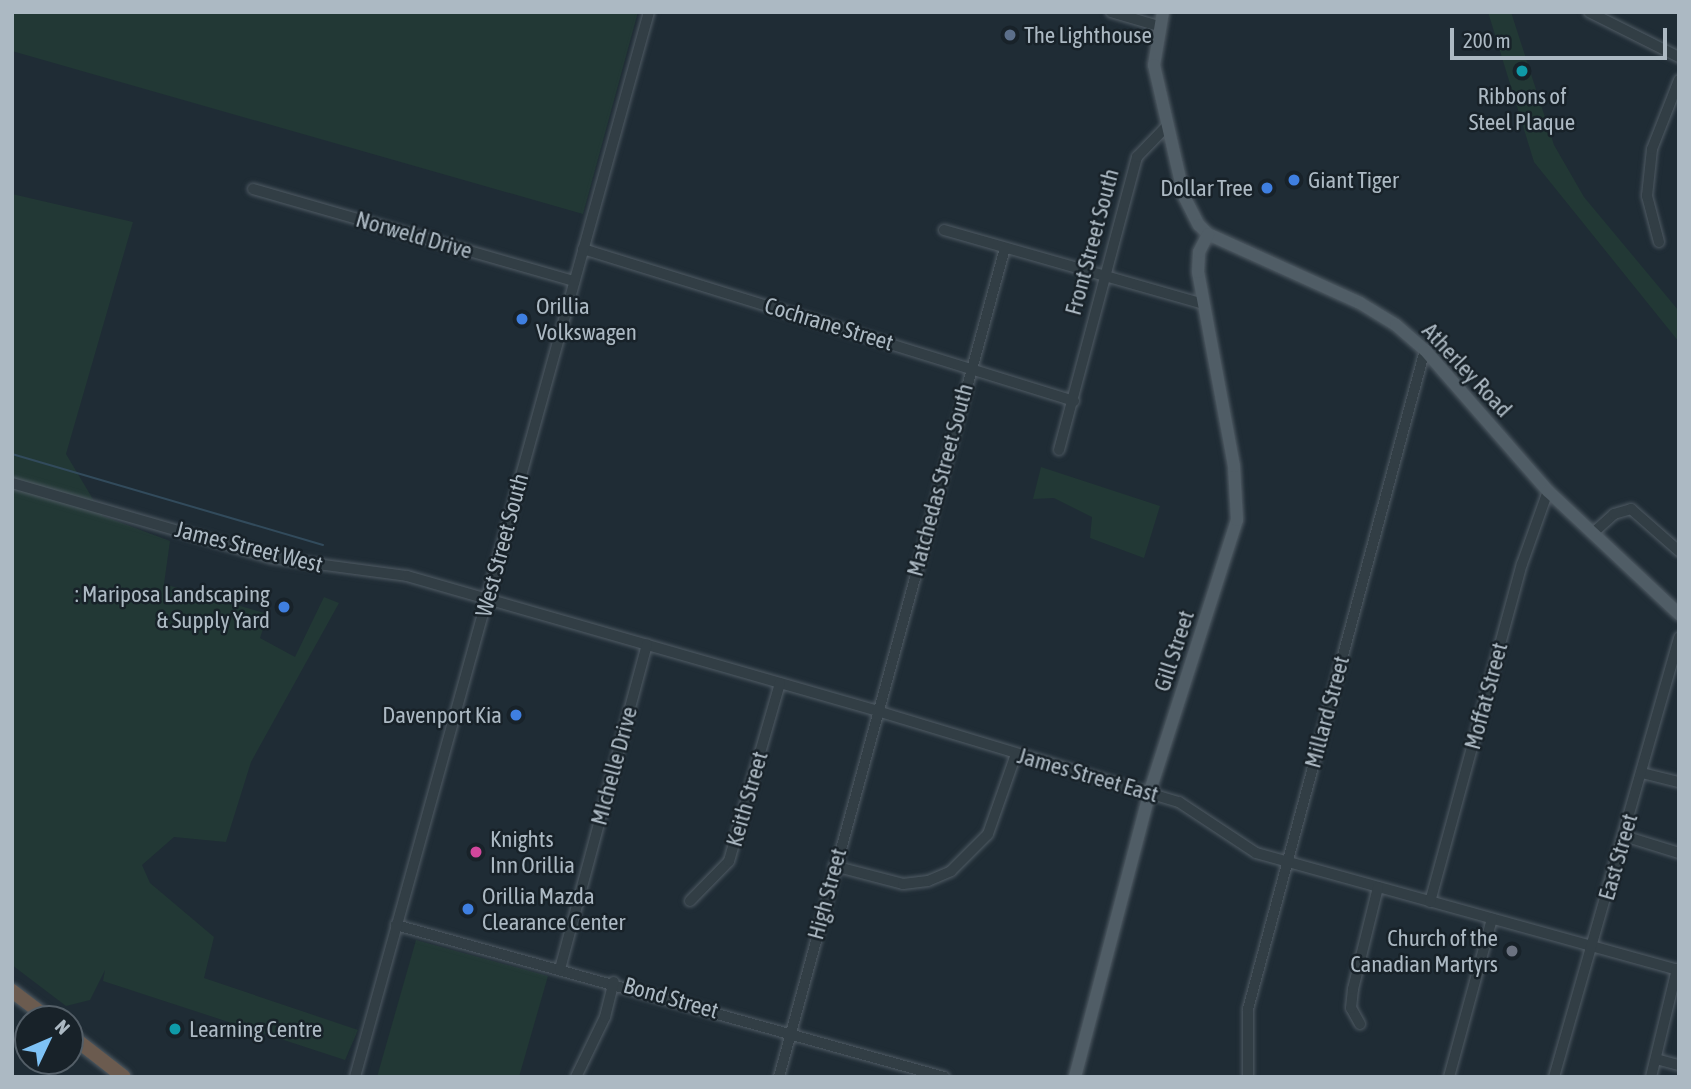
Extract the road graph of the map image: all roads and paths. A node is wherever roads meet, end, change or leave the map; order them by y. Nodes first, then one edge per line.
1 (649, 12) edge
2 (1111, 12) edge
3 (1163, 12) edge
4 (1589, 12) edge
5 (1159, 26) junction
6 (1679, 57) edge
7 (1679, 80) edge
8 (1166, 127) junction
9 (253, 189) dead end
10 (944, 230) dead end
11 (1208, 234) junction
12 (1659, 242) dead end
13 (1005, 248) junction
14 (583, 249) junction
15 (1103, 278) junction
16 (574, 281) junction
17 (1204, 304) junction
18 (1425, 350) junction
19 (971, 368) junction
20 (1073, 401) junction
21 (1059, 450) dead end
22 (12, 483) edge
23 (1548, 491) junction
24 (1593, 533) junction
25 (1679, 551) edge
26 (487, 600) junction
27 (1679, 614) edge
28 (1679, 637) edge
29 (647, 644) junction
30 (780, 683) junction
31 (877, 711) junction
32 (1016, 754) junction
33 (1642, 773) junction
34 (1679, 782) edge
35 (1149, 794) junction
36 (1624, 836) junction
37 (1679, 853) edge
38 (1286, 862) junction
39 (834, 866) junction
40 (1378, 887) junction
41 (690, 901) dead end
42 (1430, 902) junction
43 (1492, 919) junction
44 (396, 925) junction
45 (1592, 946) junction
46 (560, 969) junction
47 (1678, 969) edge
48 (614, 982) junction
49 (12, 991) edge
50 (30, 1005) edge
51 (1360, 1024) dead end
52 (790, 1033) junction
53 (84, 1046) edge
54 (1656, 1059) junction
55 (1679, 1065) edge
56 (124, 1077) edge
57 (355, 1077) edge
58 (576, 1077) edge
59 (779, 1077) edge
60 (944, 1077) edge
61 (1075, 1077) edge
62 (1248, 1077) edge
63 (1449, 1077) edge
64 (1554, 1077) edge
65 (1651, 1077) edge

1 - 14 street, West Street South
2 - 5 street
3 - 5 main road
4 - 6 street
5 - 8 main road
7 - 12 street
8 - 11 main road
8 - 15 street, Front Street South
9 - 16 street, Norweld Drive
10 - 13 street
11 - 17 main road, Gill Street
11 - 18 main road, Atherley Road
13 - 15 street
13 - 19 street, Matchedas Street South
14 - 16 street, West Street South
14 - 19 street, Cochrane Street
15 - 17 street
15 - 20 street, Front Street South
16 - 26 street, West Street South
17 - 35 main road, Gill Street
18 - 23 main road, Atherley Road
18 - 38 street, Millard Street
19 - 20 street, Cochrane Street
19 - 31 street, Matchedas Street South
20 - 21 street, Front Street South
22 - 26 street, James Street West
23 - 24 main road, Atherley Road
23 - 42 street, Moffat Street
24 - 25 street
24 - 27 main road, Atherley Road
26 - 29 street, James Street East
26 - 44 street, West Street South
28 - 33 street, East Street
29 - 30 street, James Street East
29 - 46 street, MIchelle Drive
30 - 31 street, James Street East
30 - 41 street, Keith Street
31 - 32 street, James Street East
31 - 39 street, High Street
32 - 35 street, James Street East
32 - 39 street
33 - 34 street
33 - 36 street, East Street
35 - 38 street, James Street East
35 - 61 main road, Gill Street
36 - 37 street
36 - 45 street, East Street
38 - 40 street, James Street East
38 - 62 street, Millard Street
39 - 52 street, High Street
40 - 42 street, James Street East
40 - 51 street
42 - 43 street, James Street East
43 - 45 street, James Street East
43 - 63 street
44 - 46 street, Bond Street
44 - 57 street, West Street South
45 - 47 street, James Street East
45 - 64 street, East Street
46 - 48 street, Bond Street
47 - 54 street
48 - 52 street, Bond Street
48 - 58 street
49 - 50 highway
52 - 59 street, High Street
52 - 60 street, Bond Street
53 - 56 highway
54 - 55 street
54 - 65 street

